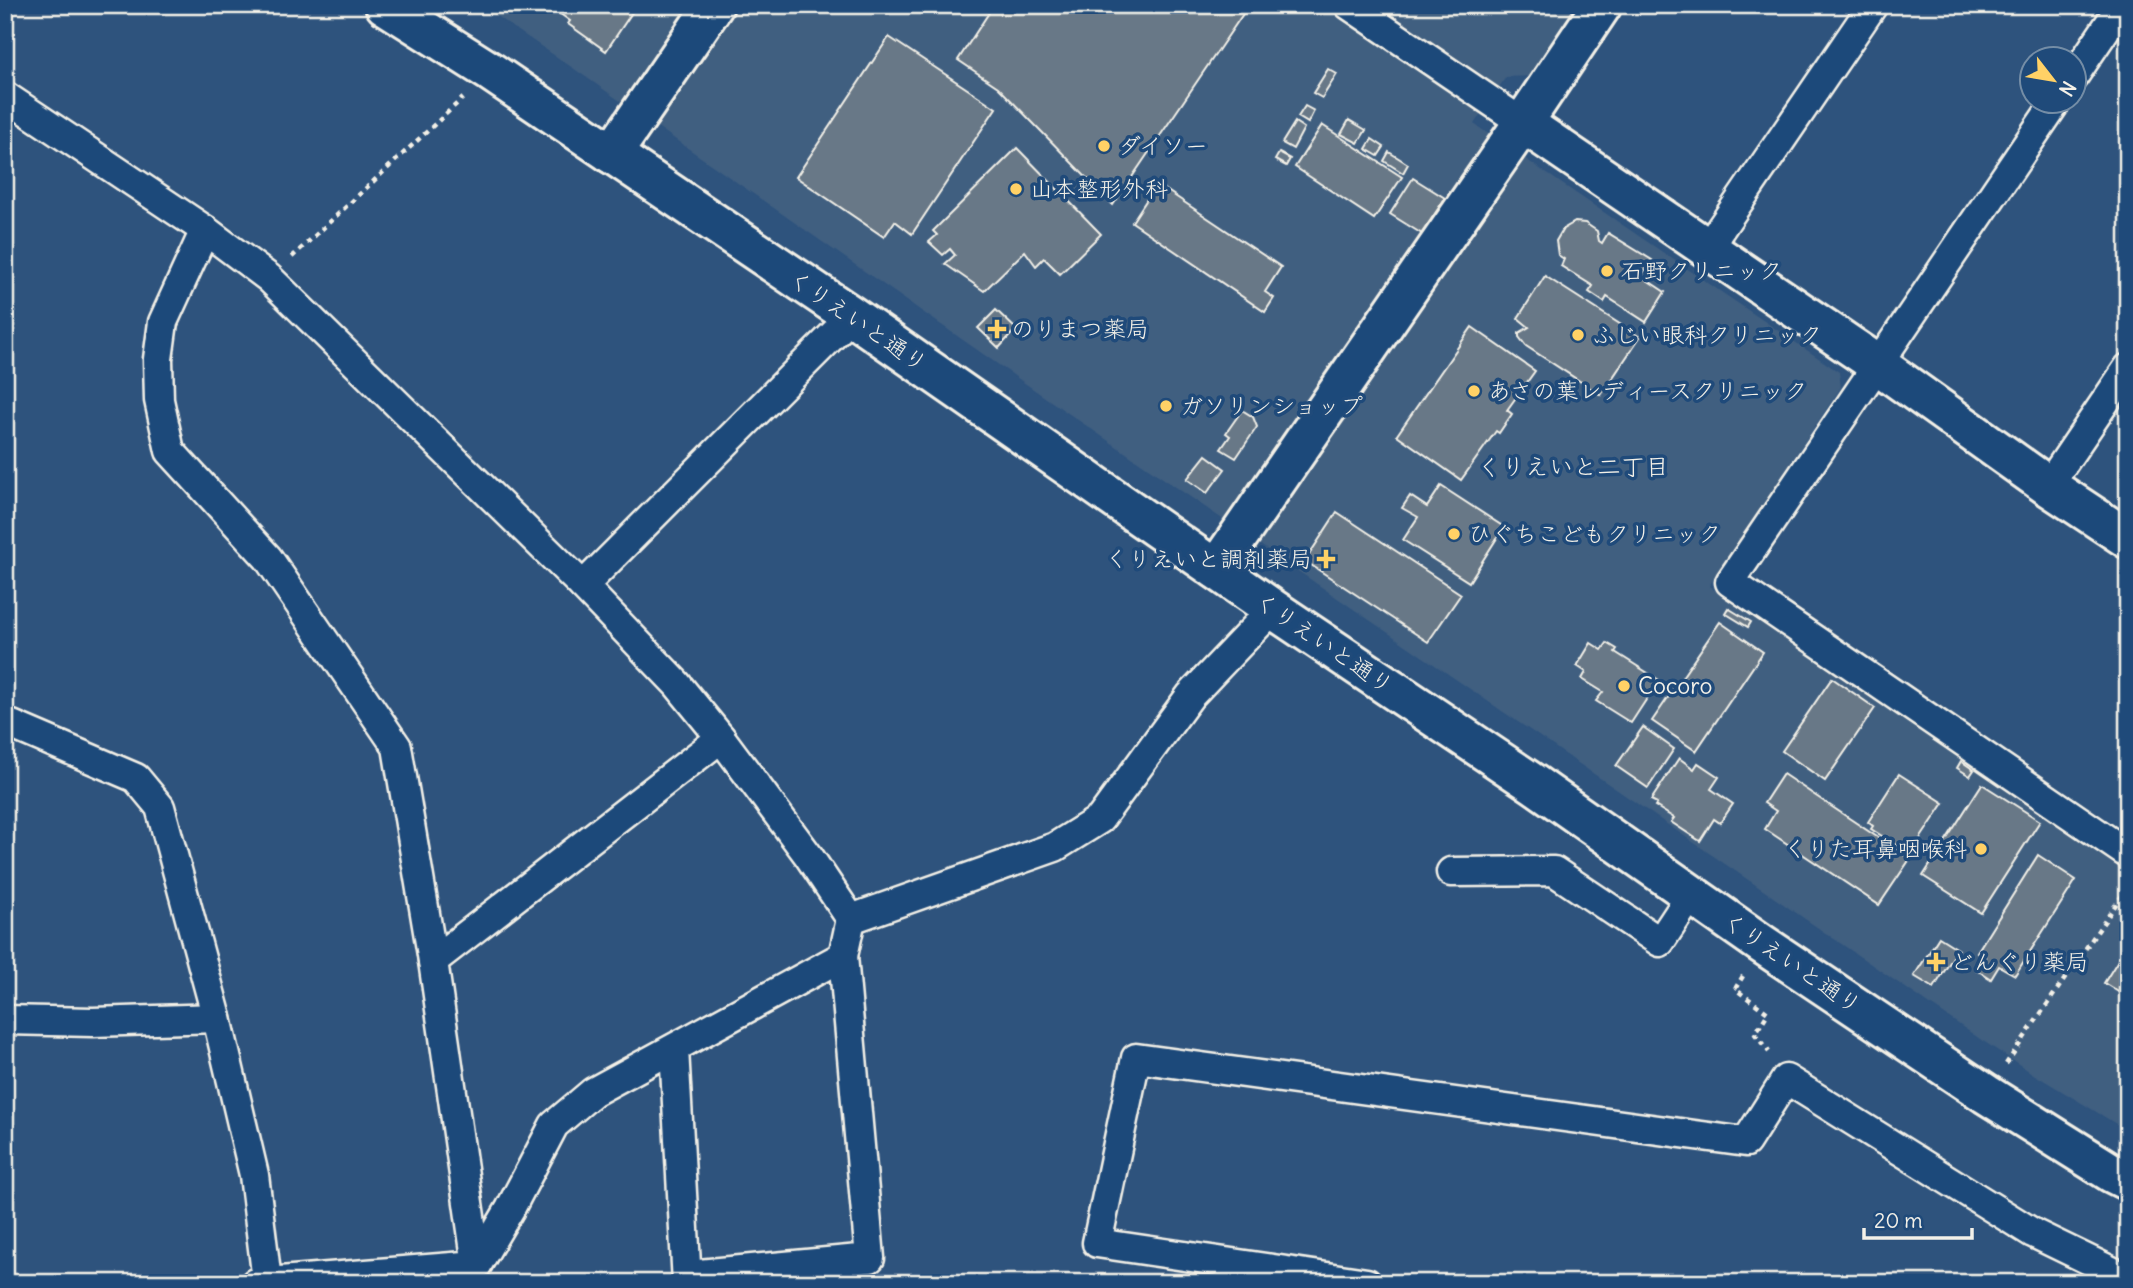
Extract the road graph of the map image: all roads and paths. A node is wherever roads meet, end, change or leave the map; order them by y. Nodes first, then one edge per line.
1 (385, 5) edge
2 (714, 5) edge
3 (1349, 5) edge
4 (1602, 5) edge
5 (1873, 5) edge
6 (2122, 5) edge
7 (2088, 55) edge
8 (491, 72) junction
9 (5, 96) edge
10 (2046, 116) edge
11 (1523, 123) junction
12 (612, 154) junction
13 (205, 230) junction
14 (1706, 250) junction
15 (270, 278) junction
16 (852, 316) junction
17 (1877, 365) junction
18 (2128, 368) edge
19 (2048, 486) junction
20 (2128, 539) edge
21 (1216, 569) junction
22 (583, 586) junction
23 (1273, 609) junction
24 (5, 722) edge
25 (721, 738) junction
26 (2128, 854) edge
27 (1451, 872) dead end
28 (2128, 887) edge
29 (1691, 895) junction
30 (851, 919) junction
31 (1762, 944) junction
32 (843, 956) junction
33 (433, 961) junction
34 (217, 1018) junction
35 (5, 1020) edge
36 (674, 1049) junction
37 (1786, 1079) junction
38 (1986, 1094) junction
39 (2128, 1181) edge
40 (477, 1265) junction
41 (688, 1279) edge
42 (2128, 1279) edge
43 (261, 1282) edge
44 (1367, 1283) edge

1 - 8 street, くりえいと通り
2 - 12 street
3 - 11 street
4 - 11 street
5 - 14 street
6 - 7 street
8 - 12 street, くりえいと通り
8 - 15 path
9 - 13 street
10 - 17 street
11 - 14 street
11 - 21 street
12 - 16 street, くりえいと通り
13 - 15 street
13 - 33 street
14 - 17 street
15 - 22 street
16 - 21 street, くりえいと通り
16 - 22 street
17 - 19 street
17 - 26 street
18 - 19 street
19 - 20 street
21 - 23 street, くりえいと通り
22 - 25 street
23 - 29 street, くりえいと通り
23 - 30 street
24 - 34 street
25 - 30 street
25 - 33 street
27 - 29 street
28 - 38 path
29 - 31 street, くりえいと通り
30 - 32 street
31 - 37 path
31 - 38 street, くりえいと通り
32 - 36 street
32 - 41 street
33 - 40 street
34 - 35 street
34 - 43 street
36 - 40 street
36 - 41 street
37 - 42 street
37 - 44 street
38 - 39 street, くりえいと通り
40 - 43 street

